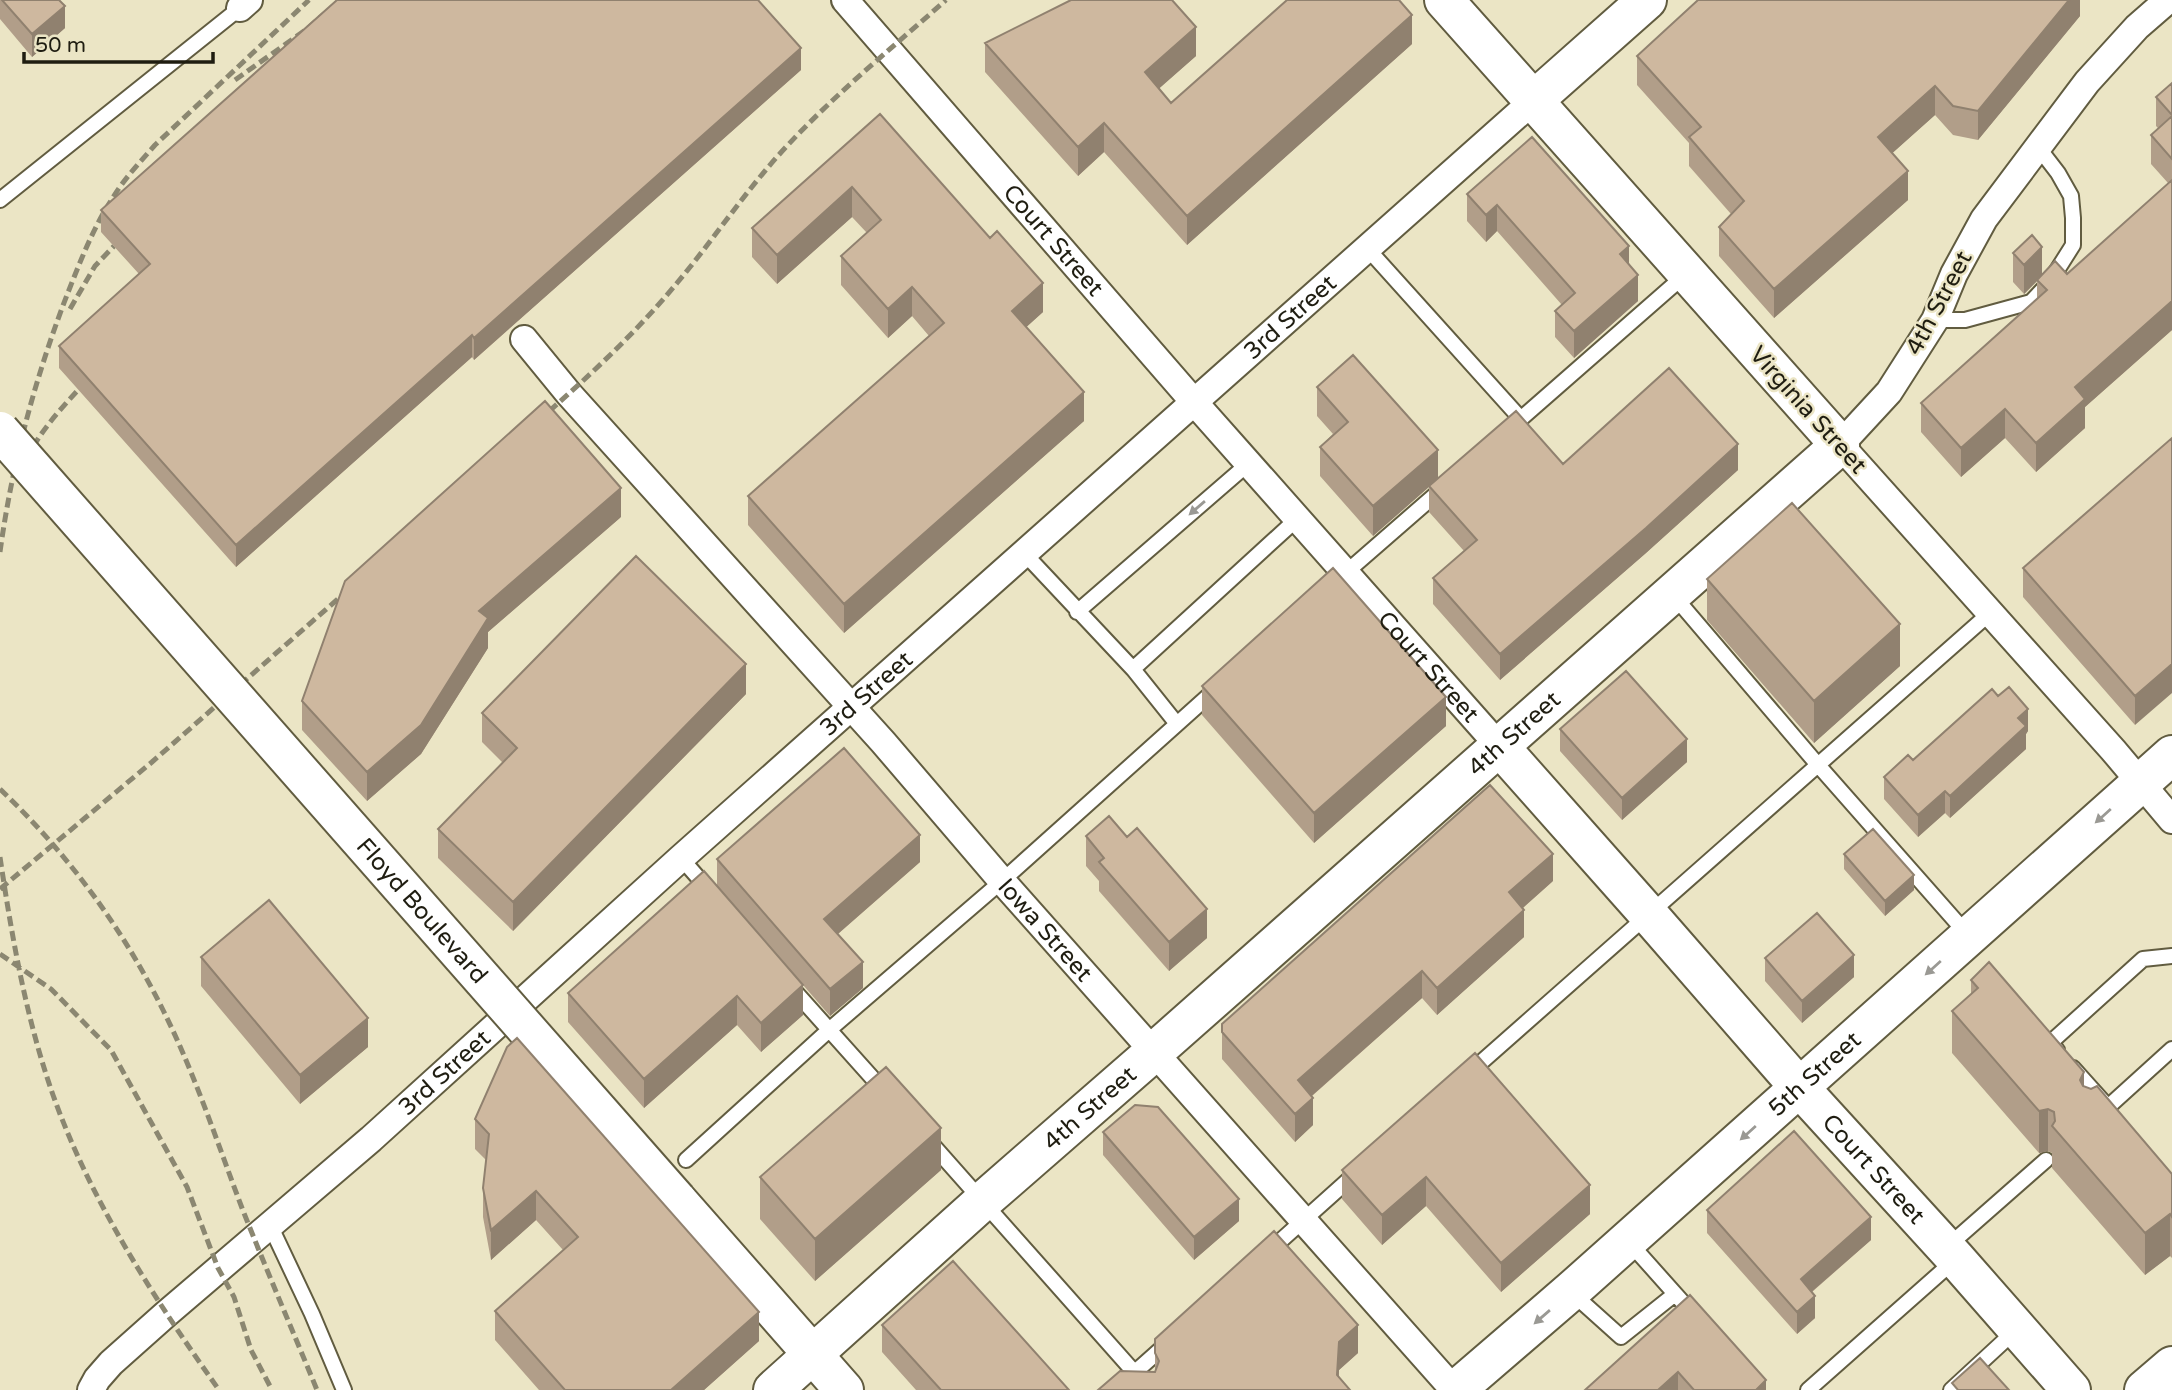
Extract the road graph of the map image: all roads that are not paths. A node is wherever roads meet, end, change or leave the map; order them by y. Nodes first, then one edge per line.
1 (845, 0) edge
2 (1444, 0) edge
3 (1647, 0) edge
4 (2168, 0) edge
5 (241, 3) edge
6 (1533, 101) junction
7 (2038, 147) junction
8 (0, 200) edge
9 (1367, 248) junction
10 (1686, 274) junction
11 (1935, 320) junction
12 (524, 339) dead end
13 (1194, 402) junction
14 (1521, 419) junction
15 (0, 431) edge
16 (1500, 437) edge
17 (1840, 445) junction
18 (1249, 463) junction
19 (1449, 482) edge
20 (1298, 518) junction
21 (1024, 553) junction
22 (1346, 572) junction
23 (1326, 590) edge
24 (1672, 594) junction
25 (1077, 612) junction
26 (1990, 613) junction
27 (1133, 669) junction
28 (1227, 679) edge
29 (851, 708) junction
30 (1177, 724) junction
31 (1499, 746) junction
32 (2172, 755) edge
33 (1818, 765) junction
34 (2140, 783) junction
35 (2172, 820) edge
36 (681, 858) junction
37 (1002, 881) junction
38 (716, 899) edge
39 (1649, 915) junction
40 (1969, 936) junction
41 (2172, 956) edge
42 (777, 970) edge
43 (829, 1030) junction
44 (2172, 1049) edge
45 (1154, 1052) junction
46 (1461, 1081) edge
47 (1799, 1087) junction
48 (892, 1101) edge
49 (919, 1131) edge
50 (686, 1160) dead end
51 (2046, 1160) dead end
52 (1366, 1164) edge
53 (983, 1201) junction
54 (1303, 1220) junction
55 (270, 1225) junction
56 (1628, 1241) junction
57 (1951, 1253) junction
58 (1254, 1265) edge
59 (1571, 1292) junction
60 (1675, 1294) junction
61 (1702, 1323) edge
62 (1184, 1328) edge
63 (2017, 1329) junction
64 (811, 1354) junction
65 (2172, 1366) edge
66 (1135, 1373) junction
67 (91, 1390) edge
68 (344, 1390) edge
69 (774, 1390) edge
70 (844, 1390) edge
71 (1115, 1390) edge
72 (1150, 1390) edge
73 (1455, 1390) edge
74 (1808, 1390) edge
75 (1951, 1390) edge
76 (2071, 1390) edge
77 (2144, 1390) edge

1 - 13 street, Court Street
2 - 6 main road, Virginia Street
3 - 6 main road, 3rd Street
4 - 7 street, 4th Street
5 - 8 lane
6 - 9 street, 3rd Street
6 - 10 main road, Virginia Street
7 - 11 street, 4th Street
7 - 11 lane
9 - 13 street, 3rd Street
9 - 14 lane
10 - 14 lane
10 - 17 main road, Virginia Street
11 - 17 street, 4th Street
12 - 29 street, Iowa Street
13 - 18 street, Court Street
13 - 21 street, 3rd Street
14 - 16 lane
15 - 64 main road, Floyd Boulevard, bridge
17 - 24 main road, 4th Street
17 - 26 street, Virginia Street
18 - 20 street, Court Street
18 -> 25 lane
19 - 22 lane
20 - 22 street, Court Street
20 - 27 lane
21 - 25 lane
21 - 29 street, 3rd Street
22 - 23 lane
22 - 31 street, Court Street
24 - 31 main road, 4th Street
24 - 33 lane
25 - 27 lane
26 - 33 lane
26 - 34 street, Virginia Street
27 - 30 lane
28 - 30 lane
29 - 36 street, 3rd Street
29 - 37 street, Iowa Street
30 - 37 lane
31 - 39 main road, Court Street
31 - 45 main road, 4th Street
32 - 34 main road, 5th Street
33 - 39 lane
33 - 40 lane
34 - 35 street, Virginia Street
34 -> 40 main road, 5th Street
36 - 38 lane
36 - 55 street, 3rd Street
37 - 43 lane
37 - 45 street, Iowa Street
39 - 46 lane
39 - 47 main road, Court Street
40 -> 47 main road, 5th Street
41 - 44 lane
42 - 43 lane
43 - 48 lane
43 - 50 lane
45 - 53 main road, 4th Street
45 - 54 street, Iowa Street
47 -> 56 main road, 5th Street
47 - 57 main road, Court Street
49 - 53 lane
51 - 57 lane
52 - 54 lane
53 - 64 main road, 4th Street
53 - 66 lane
54 - 58 lane
54 - 73 street, Iowa Street
55 - 67 street, 3rd Street
55 - 68 lane
56 - 59 main road, 5th Street
56 - 60 lane
57 - 63 main road, Court Street
57 - 74 lane
59 - 60 lane
59 -> 73 main road, 5th Street
60 - 61 lane
62 - 66 lane
63 - 75 lane
63 - 76 main road, Court Street
64 - 69 main road, 4th Street
64 - 70 main road, Floyd Boulevard
65 - 77 main road
66 - 71 lane
66 - 72 lane

